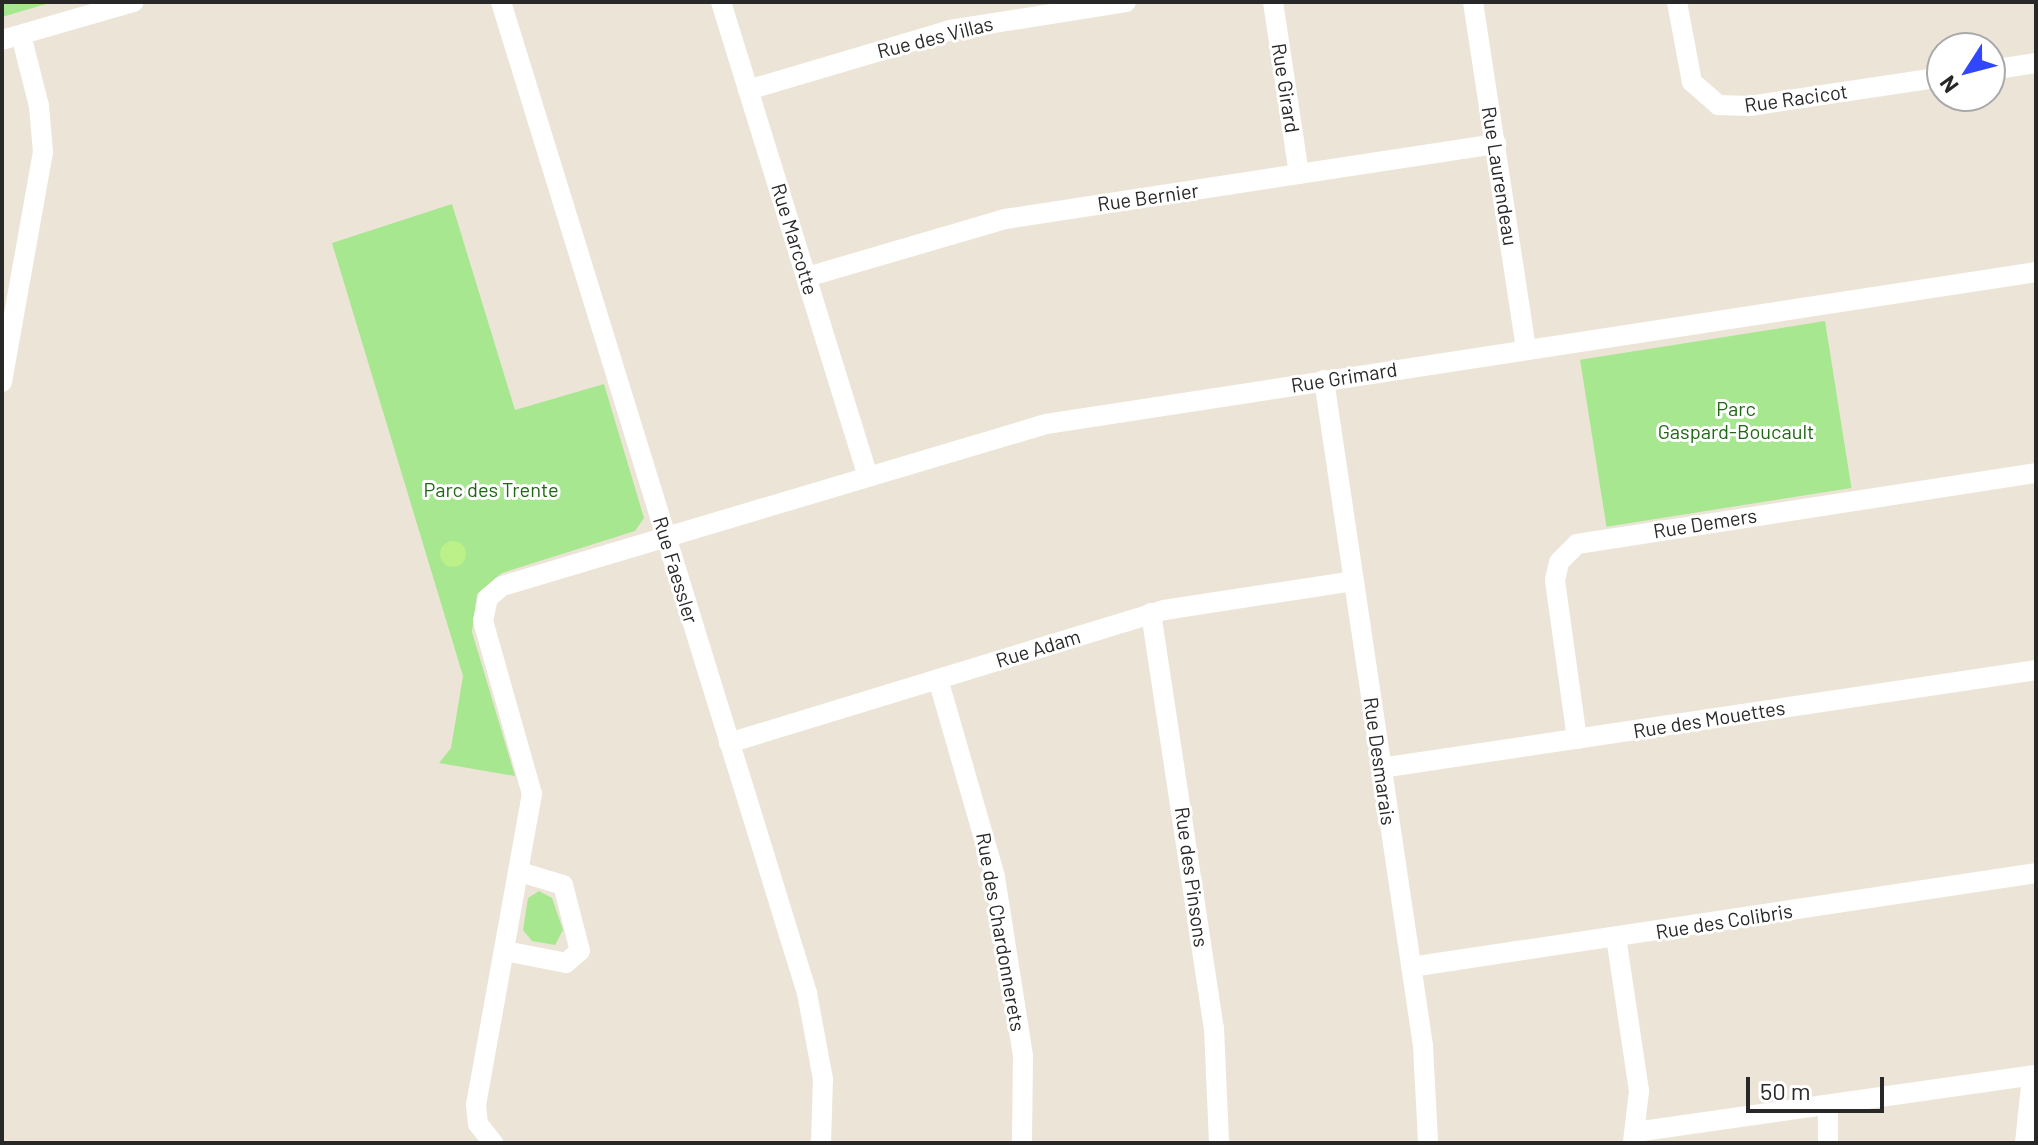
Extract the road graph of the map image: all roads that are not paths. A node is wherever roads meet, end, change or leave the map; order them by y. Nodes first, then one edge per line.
1 (134, 2) edge
2 (501, 2) edge
3 (721, 2) edge
4 (1126, 2) edge
5 (1273, 2) edge
6 (1473, 2) edge
7 (1677, 2) edge
8 (11, 38) edge
9 (2036, 63) edge
10 (2006, 68) edge
11 (1926, 79) edge
12 (748, 90) junction
13 (1496, 144) junction
14 (1299, 174) junction
15 (2036, 272) edge
16 (807, 277) junction
17 (1526, 350) junction
18 (1324, 380) junction
19 (2, 382) edge
20 (2036, 473) edge
21 (868, 476) junction
22 (665, 537) junction
23 (1353, 581) junction
24 (1151, 613) junction
25 (2036, 670) edge
26 (938, 679) junction
27 (1577, 739) junction
28 (729, 743) junction
29 (1381, 768) junction
30 (520, 872) junction
31 (2036, 873) edge
32 (1616, 937) junction
33 (505, 951) junction
34 (1411, 967) junction
35 (2034, 1076) edge
36 (1828, 1106) junction
37 (1634, 1138) edge
38 (493, 1143) edge
39 (821, 1143) edge
40 (1022, 1143) edge
41 (1219, 1143) edge
42 (1428, 1143) edge
43 (1828, 1143) edge
44 (2025, 1143) edge

1 - 8 street
2 - 22 street, Rue Faessler
3 - 12 street, Rue Marcotte
4 - 12 street, Rue des Villas
5 - 14 street, Rue Girard
6 - 13 street, Rue Laurendeau
7 - 11 street, Rue Racicot
8 - 19 street
9 - 10 street
12 - 16 street, Rue Marcotte
13 - 14 street, Rue Bernier
13 - 17 street, Rue Laurendeau
14 - 16 street, Rue Bernier
15 - 17 street, Rue Grimard
16 - 21 street, Rue Marcotte
17 - 18 street, Rue Grimard
18 - 21 street, Rue Grimard
18 - 23 street, Rue Desmarais
20 - 27 street, Rue Demers
21 - 22 street, Rue Grimard
22 - 28 street, Rue Faessler
22 - 30 street, Rue Grimard
23 - 24 street, Rue Adam
23 - 29 street, Rue Desmarais
24 - 26 street, Rue Adam
24 - 41 street, Rue des Pinsons
25 - 27 street, Rue des Mouettes
26 - 28 street, Rue Adam
26 - 40 street, Rue des Chardonnerets
27 - 29 street, Rue des Mouettes
28 - 39 street, Rue Faessler
29 - 34 street, Rue Desmarais
30 - 33 street, Rue Grimard
30 - 33 street
31 - 32 street, Rue des Colibris
32 - 34 street, Rue des Colibris
32 - 37 street
33 - 38 street, Rue Grimard
34 - 42 street, Rue Desmarais
35 - 36 street
35 - 44 street
36 - 37 street
36 - 43 street

